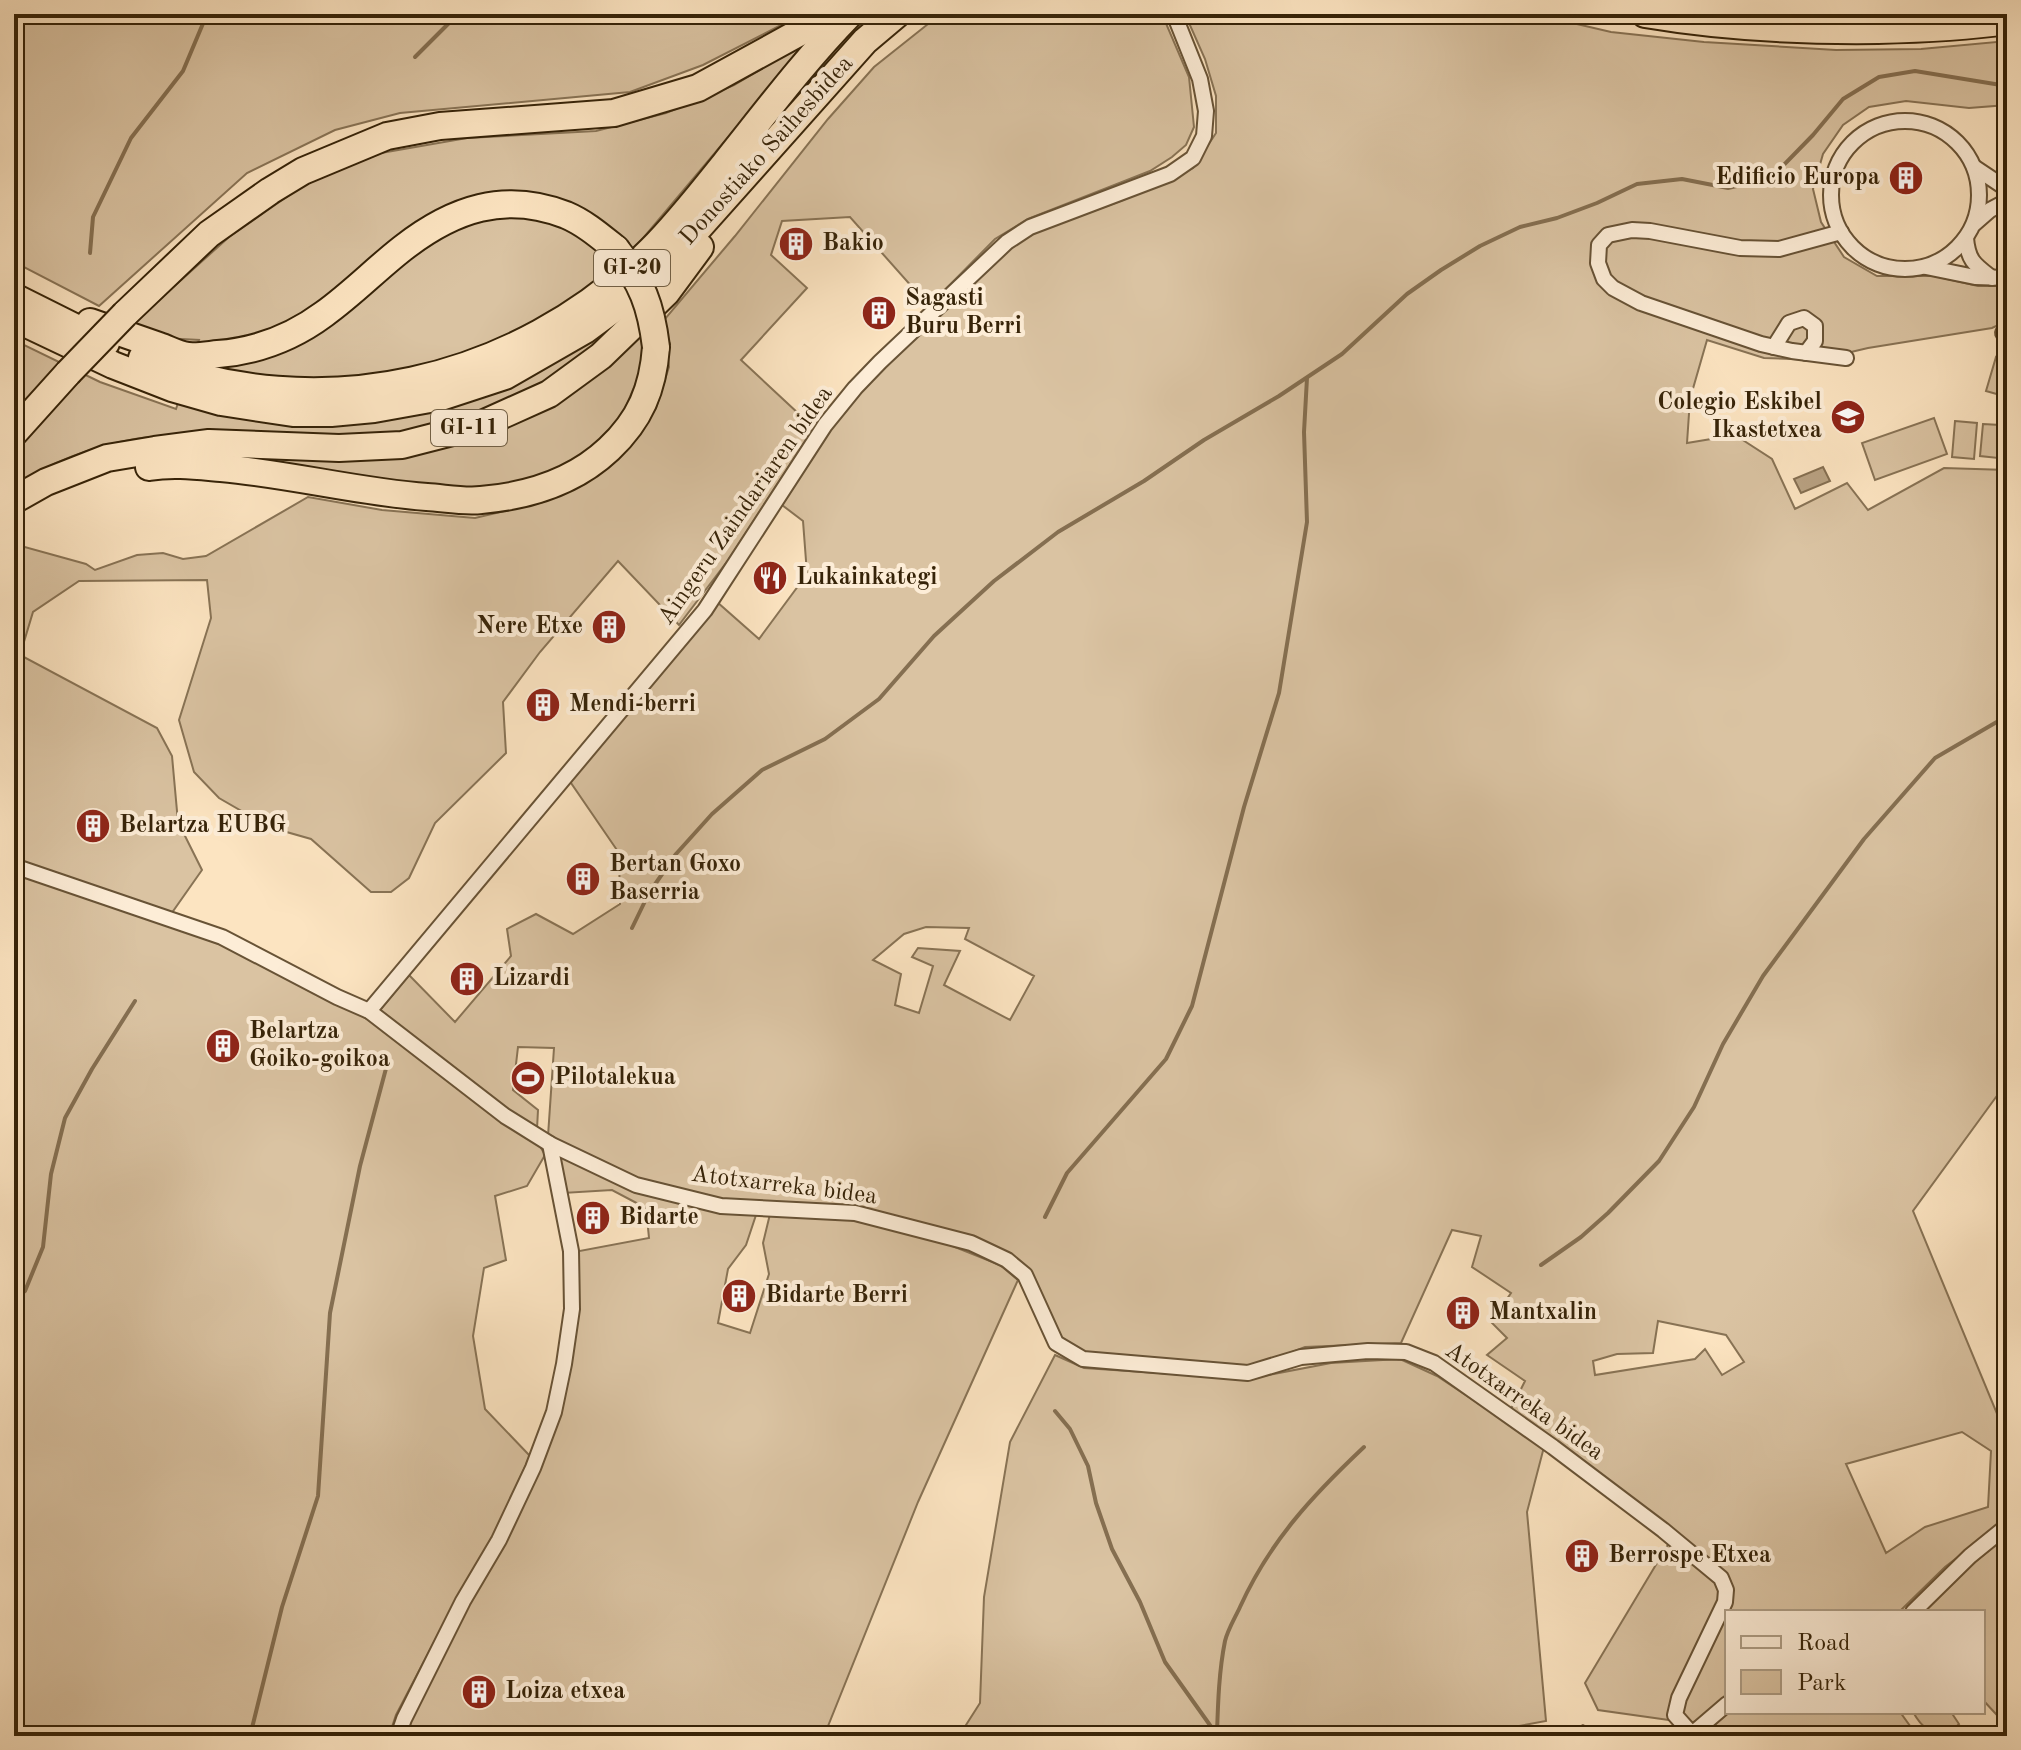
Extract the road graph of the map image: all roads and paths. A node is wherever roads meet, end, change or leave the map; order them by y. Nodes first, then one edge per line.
1 (829, 14) edge
2 (850, 14) edge
3 (897, 14) edge
4 (1174, 14) edge
5 (1645, 14) edge
6 (2005, 21) edge
7 (800, 112) junction
8 (1974, 167) junction
9 (2007, 189) edge
10 (2007, 201) edge
11 (1974, 225) junction
12 (1841, 232) junction
13 (1966, 238) junction
14 (1925, 267) junction
15 (2000, 278) edge
16 (14, 296) edge
17 (14, 318) edge
18 (1774, 347) junction
19 (1806, 353) junction
20 (1846, 358) dead end
21 (14, 433) edge
22 (14, 501) edge
23 (14, 866) edge
24 (369, 1011) junction
25 (550, 1144) junction
26 (2007, 1526) edge
27 (1915, 1610) edge
28 (1725, 1706) edge
29 (1692, 1735) edge
30 (398, 1736) edge

1 - 21 highway, bridge
2 - 16 highway, Donostiako Saihesbidea / GI-20
3 - 7 highway, Donostiako Saihesbidea / GI-20
4 - 24 street, Aingeru Zaindariaren bidea
5 - 6 highway
7 - 17 highway, Donostiako Saihesbidea / GI-20
7 - 22 highway, GI-11
8 - 9 street
8 - 11 street
8 - 12 street
10 - 11 street
11 - 13 street
12 - 14 street
12 - 18 street
13 - 14 street
13 - 15 street
14 - 15 street
16 - 22 highway, bridge
18 - 19 street
18 - 19 street
19 - 20 street
23 - 24 street
24 - 25 street, Atotxarreka bidea
25 - 29 street, Atotxarreka bidea
25 - 30 street
26 - 27 street
28 - 29 street, Atotxarreka bidea

